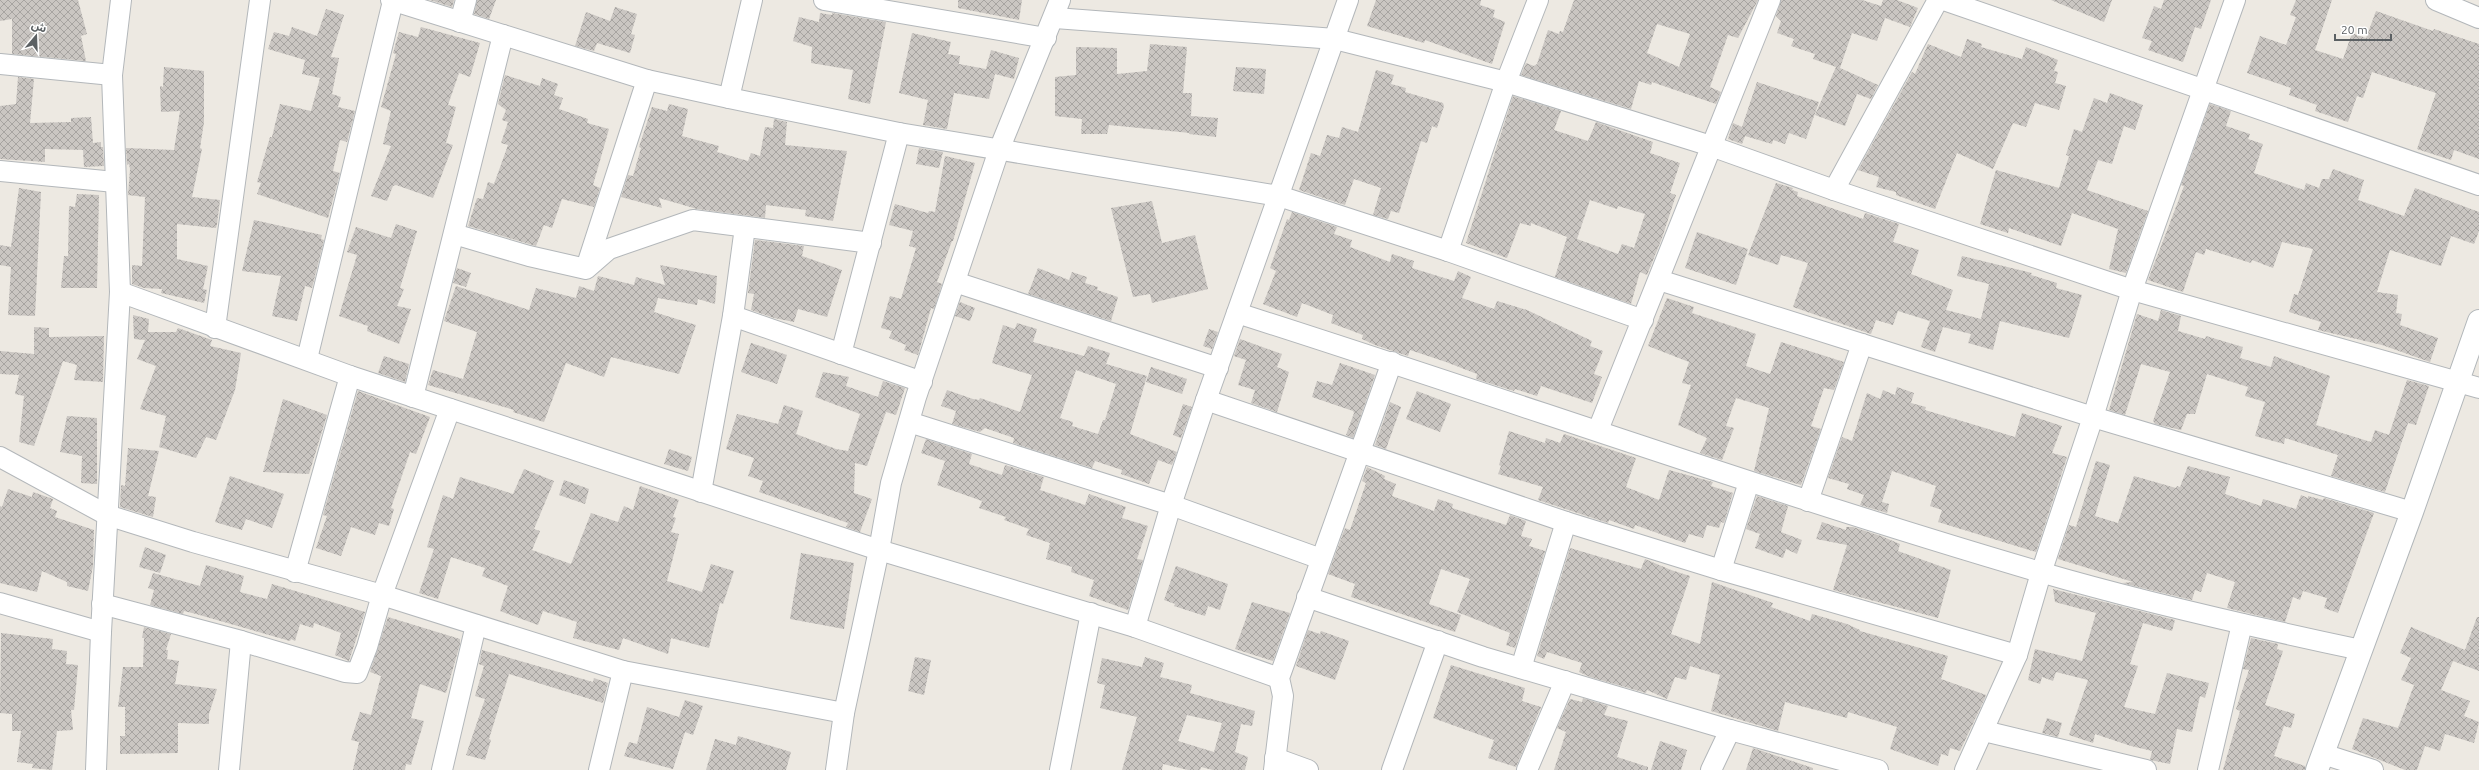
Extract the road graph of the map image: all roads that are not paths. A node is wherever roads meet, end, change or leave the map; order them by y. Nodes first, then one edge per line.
1 (121, 0) edge
2 (260, 0) edge
3 (392, 0) edge
4 (466, 0) edge
5 (752, 0) edge
6 (824, 0) edge
7 (1348, 0) edge
8 (1538, 0) edge
9 (1770, 0) edge
10 (1938, 0) edge
11 (1944, 0) edge
12 (2234, 0) edge
13 (2436, 0) edge
14 (2463, 5) edge
15 (1058, 9) edge
16 (2479, 18) edge
17 (460, 22) junction
18 (503, 35) junction
19 (1046, 38) junction
20 (1335, 39) junction
21 (0, 64) edge
22 (112, 75) junction
23 (647, 80) junction
24 (1506, 82) junction
25 (2204, 88) junction
26 (729, 98) junction
27 (899, 133) junction
28 (1711, 146) junction
29 (999, 150) junction
30 (0, 171) edge
31 (114, 182) junction
32 (2479, 185) edge
33 (1834, 190) junction
34 (1279, 196) junction
35 (745, 227) junction
36 (454, 234) junction
37 (872, 243) junction
38 (1448, 251) junction
39 (586, 269) junction
40 (1660, 280) junction
41 (955, 282) junction
42 (2132, 290) junction
43 (120, 292) junction
44 (1237, 313) junction
45 (733, 316) junction
46 (1643, 320) junction
47 (2479, 321) edge
48 (215, 328) junction
49 (1862, 344) junction
50 (841, 354) junction
51 (307, 359) junction
52 (1392, 362) junction
53 (1218, 368) junction
54 (350, 376) junction
55 (2458, 381) junction
56 (922, 382) junction
57 (2479, 388) edge
58 (412, 397) junction
59 (1206, 400) junction
60 (450, 409) junction
61 (2093, 417) junction
62 (909, 422) junction
63 (1598, 430) junction
64 (1359, 452) junction
65 (0, 457) edge
66 (1749, 482) junction
67 (701, 492) junction
68 (1808, 500) junction
69 (1171, 506) junction
70 (2412, 512) junction
71 (107, 515) junction
72 (1566, 522) junction
73 (879, 550) junction
74 (1321, 559) junction
75 (1721, 570) junction
76 (295, 572) junction
77 (2042, 573) junction
78 (382, 595) junction
79 (1307, 597) junction
80 (0, 603) edge
81 (102, 604) junction
82 (1091, 613) junction
83 (2242, 624) junction
84 (476, 625) junction
85 (1135, 627) junction
86 (100, 632) junction
87 (242, 641) junction
88 (1438, 641) junction
89 (2361, 650) junction
90 (2017, 655) junction
91 (1521, 668) junction
92 (623, 671) junction
93 (1279, 678) junction
94 (1565, 681) junction
95 (844, 714) junction
96 (1730, 730) junction
97 (1984, 731) junction
98 (2320, 762) edge
99 (1274, 764) edge
100 (96, 770) edge
101 (229, 770) edge
102 (442, 770) edge
103 (598, 770) edge
104 (836, 770) edge
105 (1060, 770) edge
106 (1308, 770) edge
107 (1392, 770) edge
108 (1528, 770) edge
109 (1711, 770) edge
110 (1878, 770) edge
111 (1965, 770) edge
112 (2146, 770) edge
113 (2208, 770) edge
114 (2373, 770) edge

1 - 22 street
2 - 48 street
3 - 17 street
3 - 51 street
4 - 17 street
5 - 26 street
6 - 19 street
7 - 20 street
8 - 24 street
9 - 28 street
10 - 33 street
11 - 25 street
12 - 25 street
13 - 14 street
14 - 16 street
15 - 19 street
15 - 20 street
17 - 18 street
18 - 23 street
18 - 36 street
19 - 29 street
20 - 24 street
20 - 34 street
21 - 22 street
22 - 31 street
23 - 26 street
23 - 39 street
24 - 28 street
24 - 38 street
25 - 32 street
25 - 42 street
26 - 27 street
27 - 29 street
27 - 37 street
28 - 33 street
28 - 40 street
29 - 34 street
29 - 41 street
30 - 31 street
31 - 43 street
33 - 42 street
34 - 38 street
34 - 44 street
35 - 37 street
35 - 39 street
35 - 45 street
36 - 39 street
36 - 58 street
37 - 50 street
38 - 46 street
40 - 46 street
40 - 49 street
41 - 53 street
41 - 56 street
42 - 55 street
42 - 61 street
43 - 48 street
43 - 71 street
44 - 52 street
44 - 53 street
45 - 50 street
45 - 67 street
46 - 63 street
47 - 55 street
48 - 51 street
49 - 61 street
49 - 68 street
50 - 56 street
51 - 54 street
52 - 63 street
52 - 64 street
53 - 59 street
54 - 58 street
54 - 76 street
55 - 57 street
55 - 70 street
56 - 62 street
58 - 60 street
59 - 64 street
59 - 69 street
60 - 67 street
60 - 78 street
61 - 70 street
61 - 77 street
62 - 69 street
62 - 73 street
63 - 66 street
64 - 72 street
64 - 74 street
65 - 71 street
66 - 68 street
66 - 75 street
67 - 73 street
68 - 77 street
69 - 74 street
69 - 85 street
70 - 89 street
71 - 76 street
71 - 81 street
72 - 75 street
72 - 91 street
73 - 82 street
73 - 95 street
74 - 79 street
75 - 90 street
76 - 78 street
77 - 83 street
77 - 90 street
78 - 84 street
78 - 87 street
79 - 88 street
79 - 93 street
80 - 86 street
81 - 86 street
81 - 87 street
82 - 85 street
82 - 105 street
83 - 89 street
83 - 113 street
84 - 92 street
84 - 102 street
85 - 93 street
86 - 100 street
87 - 101 street
88 - 91 street
88 - 107 street
89 - 98 street
90 - 97 street
91 - 94 street
92 - 95 street
92 - 103 street
93 - 99 street
94 - 96 street
94 - 108 street
95 - 104 street
96 - 109 street
96 - 110 street
97 - 111 street
97 - 112 street
98 - 114 street
99 - 106 street

